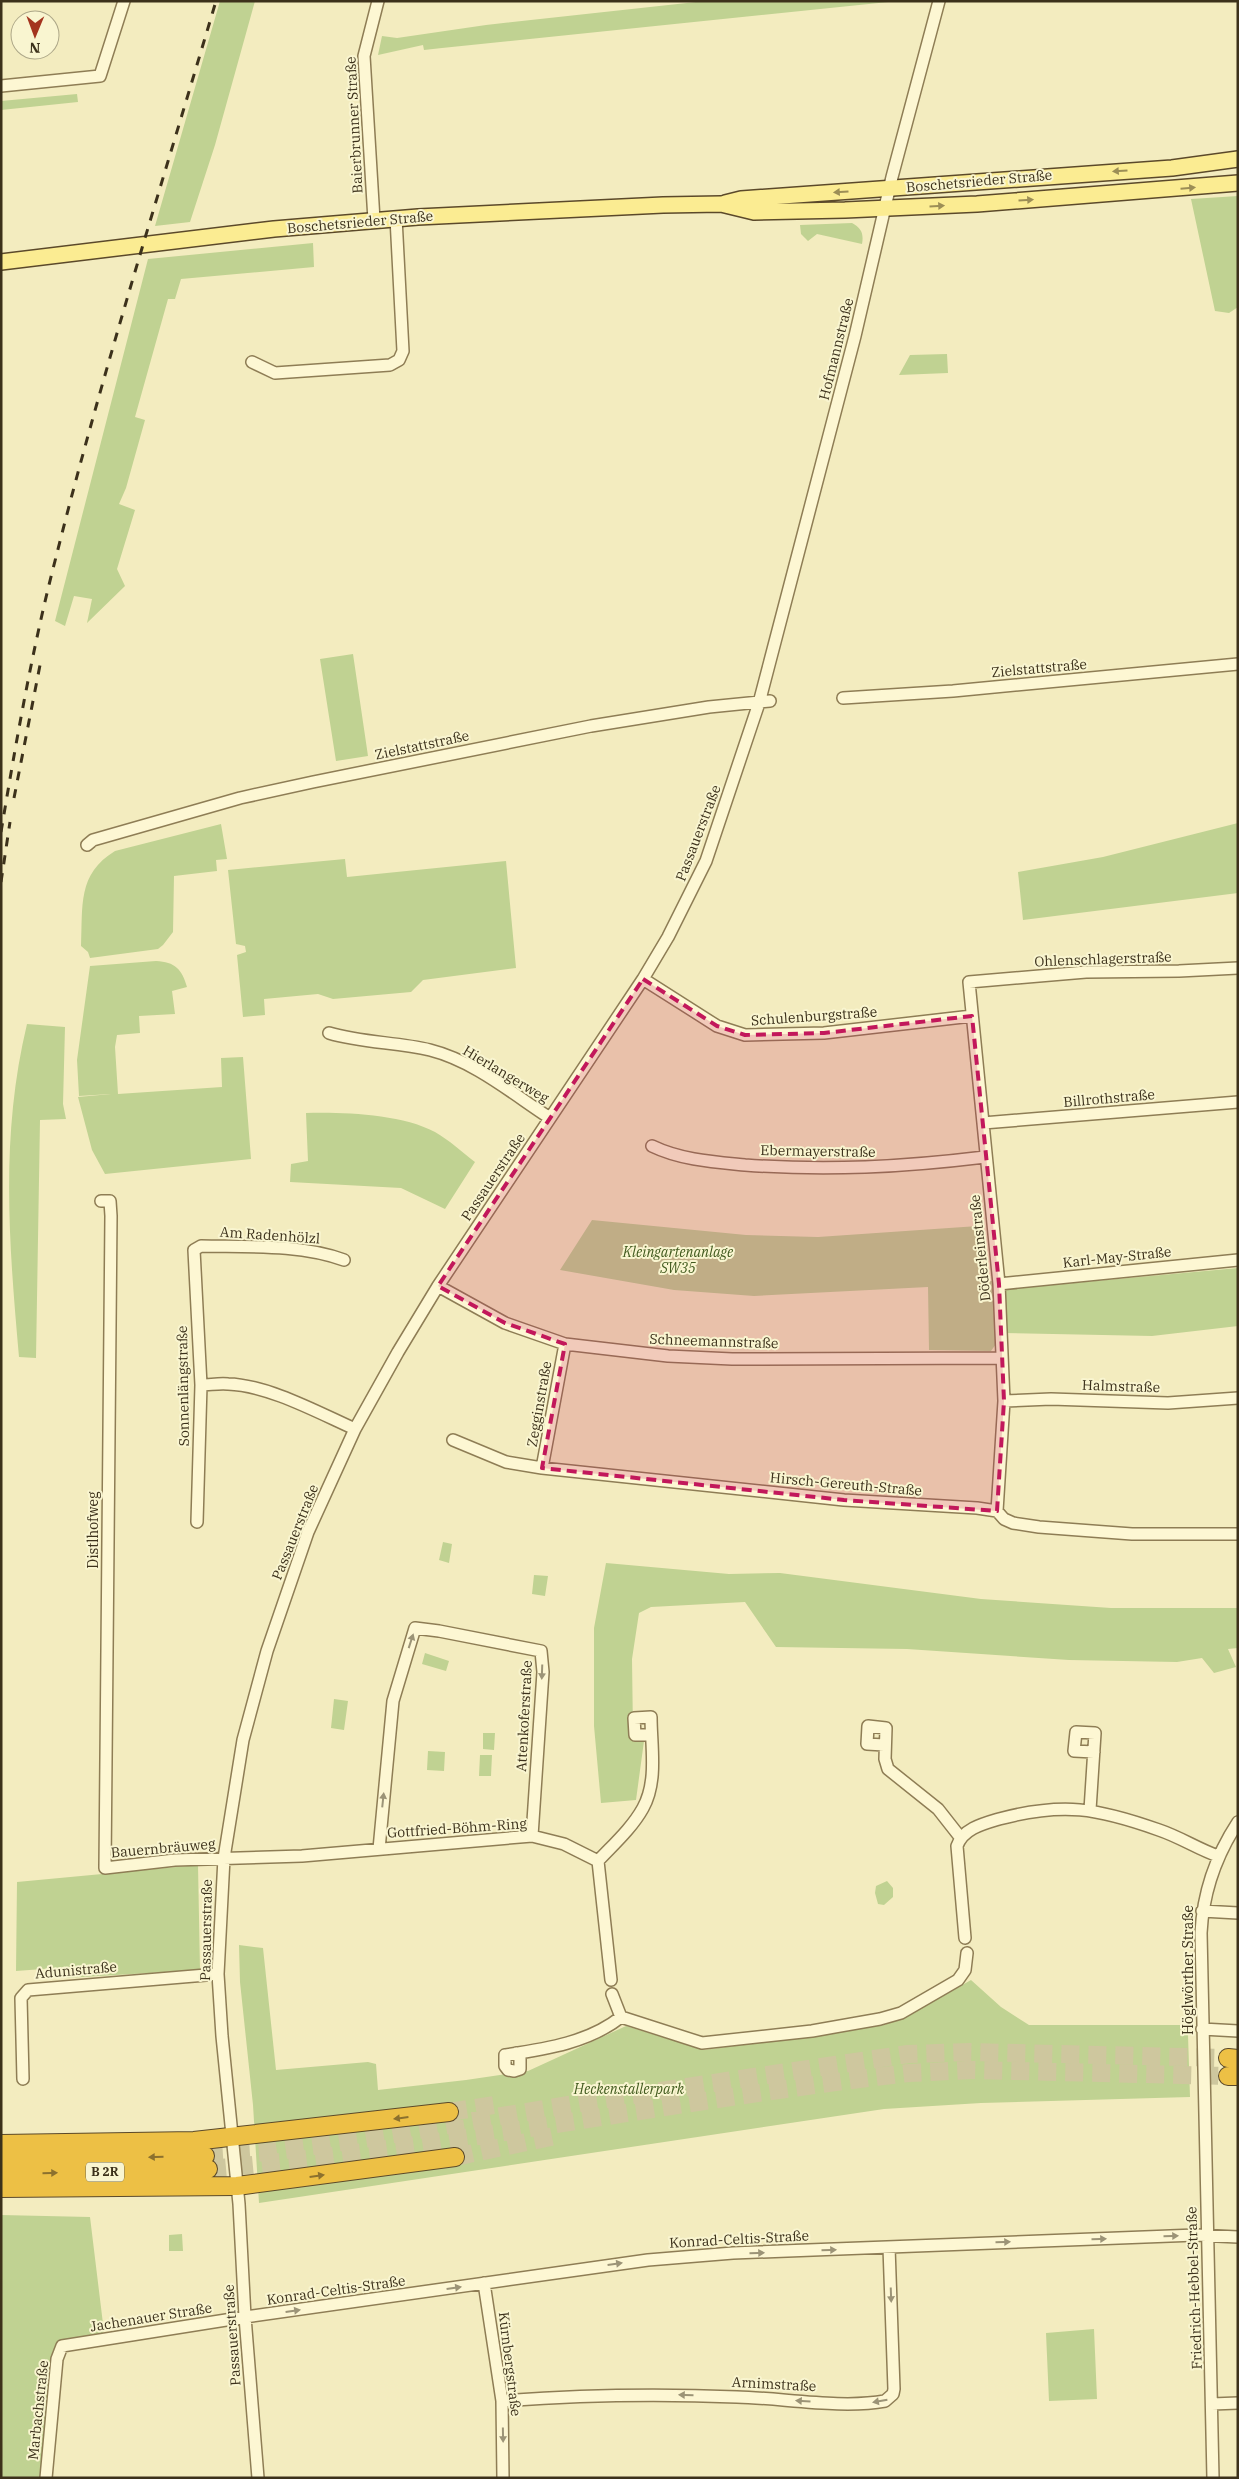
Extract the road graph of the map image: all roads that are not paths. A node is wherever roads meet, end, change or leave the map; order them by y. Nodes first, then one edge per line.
1 (124, 1) edge
2 (378, 1) edge
3 (939, 1) edge
4 (1, 86) edge
5 (1238, 159) edge
6 (1238, 184) edge
7 (889, 189) junction
8 (721, 204) junction
9 (885, 208) junction
10 (396, 218) junction
11 (374, 220) junction
12 (1, 262) edge
13 (252, 362) dead end
14 (1238, 664) edge
15 (843, 698) dead end
16 (764, 702) junction
17 (87, 845) dead end
18 (1238, 968) edge
19 (643, 979) junction
20 (969, 982) joint
21 (972, 1016) junction
22 (329, 1033) dead end
23 (1238, 1102) edge
24 (550, 1118) junction
25 (983, 1123) junction
26 (652, 1146) dead end
27 (985, 1157) junction
28 (101, 1201) dead end
29 (194, 1250) joint
30 (344, 1260) dead end
31 (1238, 1260) edge
32 (999, 1284) junction
33 (438, 1286) junction
34 (565, 1344) junction
35 (1002, 1358) junction
36 (201, 1385) junction
37 (1238, 1398) edge
38 (1004, 1401) junction
39 (355, 1429) junction
40 (453, 1440) dead end
41 (542, 1468) junction
42 (997, 1511) junction
43 (197, 1522) dead end
44 (1238, 1534) edge
45 (651, 1735) dead end
46 (884, 1745) dead end
47 (1094, 1752) dead end
48 (1090, 1810) junction
49 (1238, 1822) edge
50 (532, 1836) junction
51 (960, 1837) junction
52 (379, 1848) junction
53 (1218, 1856) junction
54 (224, 1858) junction
55 (598, 1861) junction
56 (105, 1868) joint
57 (1202, 1911) junction
58 (1238, 1913) edge
59 (965, 1938) dead end
60 (966, 1953) dead end
61 (218, 1974) junction
62 (611, 1980) dead end
63 (612, 1994) dead end
64 (621, 2017) junction
65 (1202, 2029) junction
66 (1238, 2031) edge
67 (516, 2053) dead end
68 (23, 2079) dead end
69 (1204, 2097) joint
70 (449, 2112) tunnel mouth
71 (233, 2137) junction
72 (1, 2144) edge
73 (455, 2157) tunnel mouth
74 (1, 2159) edge
75 (1, 2173) edge
76 (238, 2186) junction
77 (1, 2188) edge
78 (1207, 2236) junction
79 (1238, 2236) edge
80 (888, 2247) junction
81 (484, 2284) junction
82 (245, 2317) junction
83 (62, 2346) joint
84 (502, 2401) junction
85 (1238, 2403) edge
86 (1212, 2404) junction
87 (46, 2478) edge
88 (258, 2478) edge
89 (503, 2478) edge
90 (1213, 2478) edge

1 - 4 street
2 - 11 street, Baierbrunner Straße
3 - 7 street, Hofmannstraße
5 -> 7 main road, Boschetsrieder Straße
9 -> 6 main road, Boschetsrieder Straße
7 -> 8 main road, Boschetsrieder Straße
7 - 9 street, Hofmannstraße
8 - 9 main road, Boschetsrieder Straße
8 - 10 main road, Boschetsrieder Straße
9 - 16 street, Hofmannstraße
10 - 11 main road, Boschetsrieder Straße
10 - 13 street
11 - 12 main road, Boschetsrieder Straße
14 - 15 street, Zielstattstraße
16 - 17 street, Zielstattstraße
16 - 19 street, Passauerstraße
18 - 20 street, Ohlenschlagerstraße
19 - 21 street, Schulenburgstraße
19 - 24 street, Passauerstraße
20 - 21 street, Döderleinstraße
21 - 25 street, Döderleinstraße
22 - 24 street, Hierlangerweg
23 - 25 street, Billrothstraße
24 - 33 street, Passauerstraße
25 - 27 street, Döderleinstraße
26 - 27 street, Ebermayerstraße
27 - 32 street, Döderleinstraße
28 - 56 street, Distlhofweg
29 - 30 street, Am Radenhölzl
29 - 36 street, Sonnenlängstraße
31 - 32 street, Karl-May-Straße
32 - 35 street, Döderleinstraße
33 - 34 street, Schneemannstraße
33 - 39 street, Passauerstraße
34 - 35 street, Schneemannstraße
34 - 41 street, Zegginstraße
35 - 38 street, Döderleinstraße
36 - 39 street
36 - 43 street, Sonnenlängstraße
37 - 38 street, Halmstraße
38 - 42 street, Döderleinstraße
39 - 54 street, Passauerstraße
40 - 41 street, Hirsch-Gereuth-Straße
41 - 42 street, Hirsch-Gereuth-Straße
42 - 44 street, Hirsch-Gereuth-Straße
45 - 55 street
46 - 51 street
47 - 48 street
48 - 51 street
48 - 53 street
49 - 53 street, Höglwörther Straße
50 - 52 street, Gottfried-Böhm-Ring
52 -> 50 street, Attenkoferstraße
50 - 55 street, Gottfried-Böhm-Ring
51 - 59 street
52 - 54 street, Gottfried-Böhm-Ring
53 - 57 street, Höglwörther Straße
54 - 56 street, Bauernbräuweg
54 - 61 street, Passauerstraße
55 - 62 street
57 - 58 street
57 - 65 street, Höglwörther Straße
60 - 64 street
61 - 68 street, Adunistraße
61 - 71 street, Passauerstraße
63 - 64 street
64 - 67 street
65 - 66 street
65 - 69 street, Höglwörther Straße
69 - 78 street, Friedrich-Hebbel-Straße
70 -> 71 highway
71 - 72 highway
71 - 76 street, Passauerstraße
76 -> 73 highway
75 -> 74 highway, B 2R
76 - 77 highway
76 - 82 street, Passauerstraße
78 - 79 street, Konrad-Celtis-Straße
80 -> 78 street, Konrad-Celtis-Straße
78 - 86 street, Friedrich-Hebbel-Straße
81 -> 80 street, Konrad-Celtis-Straße
80 -> 84 street, Arnimstraße
82 -> 81 street, Konrad-Celtis-Straße
81 - 84 street, Kürnbergstraße
82 - 83 street, Jachenauer Straße
82 - 88 street, Passauerstraße
83 - 87 street, Marbachstraße
84 -> 89 street, Kürnbergstraße
85 - 86 street
86 - 90 street, Friedrich-Hebbel-Straße

